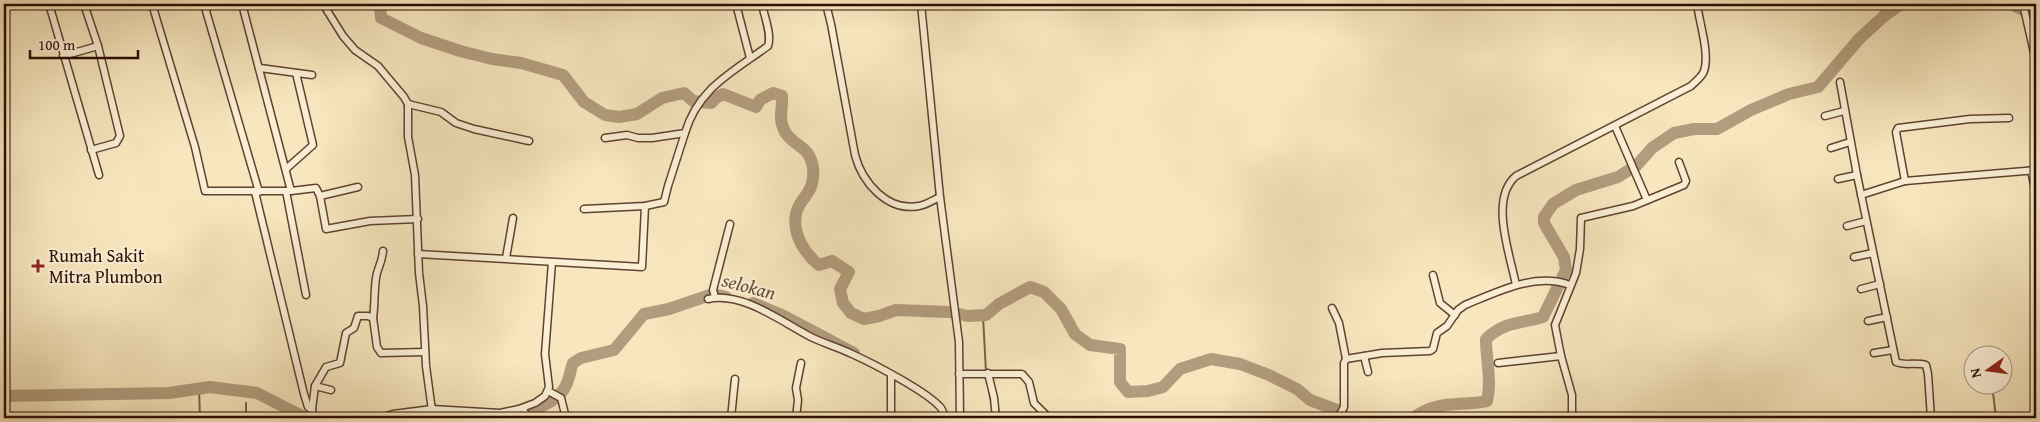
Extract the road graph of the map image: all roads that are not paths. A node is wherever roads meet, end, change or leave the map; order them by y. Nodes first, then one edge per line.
1 (49, 4) edge
2 (84, 4) edge
3 (152, 4) edge
4 (204, 4) edge
5 (242, 4) edge
6 (323, 4) edge
7 (736, 4) edge
8 (762, 4) edge
9 (826, 4) edge
10 (922, 4) edge
11 (1697, 4) edge
12 (2023, 4) edge
13 (98, 46) junction
14 (63, 56) junction
15 (750, 58) junction
16 (2036, 61) edge
17 (260, 68) junction
18 (296, 73) junction
19 (312, 75) dead end
20 (1840, 82) dead end
21 (408, 104) junction
22 (1844, 111) junction
23 (1825, 116) dead end
24 (2009, 118) dead end
25 (1615, 126) junction
26 (686, 134) junction
27 (605, 138) dead end
28 (529, 141) dead end
29 (1850, 142) junction
30 (1831, 148) dead end
31 (91, 150) junction
32 (1679, 162) dead end
33 (286, 169) junction
34 (2034, 170) edge
35 (99, 175) dead end
36 (1857, 175) junction
37 (1838, 179) dead end
38 (1905, 181) junction
39 (358, 187) dead end
40 (289, 191) junction
41 (257, 192) junction
42 (2036, 194) edge
43 (1861, 195) junction
44 (320, 196) junction
45 (940, 197) junction
46 (1647, 200) junction
47 (645, 206) junction
48 (584, 209) dead end
49 (513, 218) dead end
50 (418, 219) junction
51 (1866, 221) junction
52 (730, 224) dead end
53 (1847, 226) dead end
54 (383, 251) dead end
55 (1873, 253) junction
56 (418, 254) junction
57 (1854, 257) dead end
58 (506, 258) junction
59 (552, 262) junction
60 (1433, 275) dead end
61 (1880, 284) junction
62 (1516, 285) junction
63 (1570, 285) junction
64 (1861, 289) dead end
65 (714, 294) junction
66 (306, 295) dead end
67 (708, 299) dead end
68 (1332, 308) dead end
69 (1455, 316) junction
70 (1886, 317) junction
71 (373, 318) junction
72 (1868, 321) dead end
73 (1894, 350) junction
74 (425, 352) junction
75 (1874, 353) dead end
76 (1364, 356) junction
77 (1561, 356) junction
78 (1346, 360) junction
79 (1498, 362) dead end
80 (801, 363) dead end
81 (1368, 372) dead end
82 (986, 373) junction
83 (959, 374) junction
84 (891, 375) junction
85 (735, 379) dead end
86 (315, 386) junction
87 (331, 390) dead end
88 (549, 391) junction
89 (310, 408) junction
90 (525, 412) edge
91 (432, 413) edge
92 (315, 418) edge
93 (381, 418) edge
94 (566, 418) edge
95 (731, 418) edge
96 (796, 418) edge
97 (891, 418) edge
98 (945, 418) edge
99 (960, 418) edge
100 (996, 418) edge
101 (1049, 418) edge
102 (1339, 418) edge
103 (1572, 418) edge
104 (1931, 418) edge

1 - 14 street
2 - 13 street
3 - 41 street
4 - 41 street
5 - 17 street
6 - 21 street
7 - 15 street
8 - 15 street
9 - 45 street
10 - 45 street
11 - 25 street
12 - 16 street
13 - 14 street
13 - 31 street
14 - 31 street
15 - 26 street
17 - 18 street
17 - 33 street
18 - 19 street
18 - 33 street
20 - 22 street
21 - 28 street
21 - 50 street
22 - 23 street
22 - 29 street
24 - 38 street
25 - 46 street
25 - 62 street
26 - 27 street
26 - 47 street
29 - 30 street
29 - 36 street
31 - 35 street
32 - 46 street
33 - 40 street
34 - 38 street
34 - 42 street
36 - 37 street
36 - 43 street
38 - 43 street
39 - 44 street
40 - 41 street
40 - 44 street
40 - 66 street
41 - 89 street
43 - 51 street
44 - 50 street
45 - 83 street
46 - 63 street
47 - 48 street
47 - 59 street
49 - 58 street
50 - 56 street
51 - 53 street
51 - 55 street
52 - 65 street
54 - 71 street
55 - 57 street
55 - 61 street
56 - 58 street
56 - 74 street
58 - 59 street
59 - 88 street
60 - 69 street
61 - 64 street
61 - 70 street
62 - 63 street
62 - 69 street
63 - 77 street
65 - 67 street
65 - 84 street
68 - 78 street
69 - 76 street
70 - 72 street
70 - 73 street
71 - 74 street
71 - 86 street
73 - 75 street
73 - 104 street
74 - 91 street
76 - 78 street
76 - 81 street
77 - 79 street
77 - 103 street
78 - 102 street
80 - 96 street
82 - 83 street
82 - 100 street
82 - 101 street
83 - 99 street
84 - 97 street
84 - 98 street
85 - 95 street
86 - 87 street
86 - 89 street
88 - 90 street
88 - 94 street
89 - 92 street
90 - 91 street
91 - 93 street

